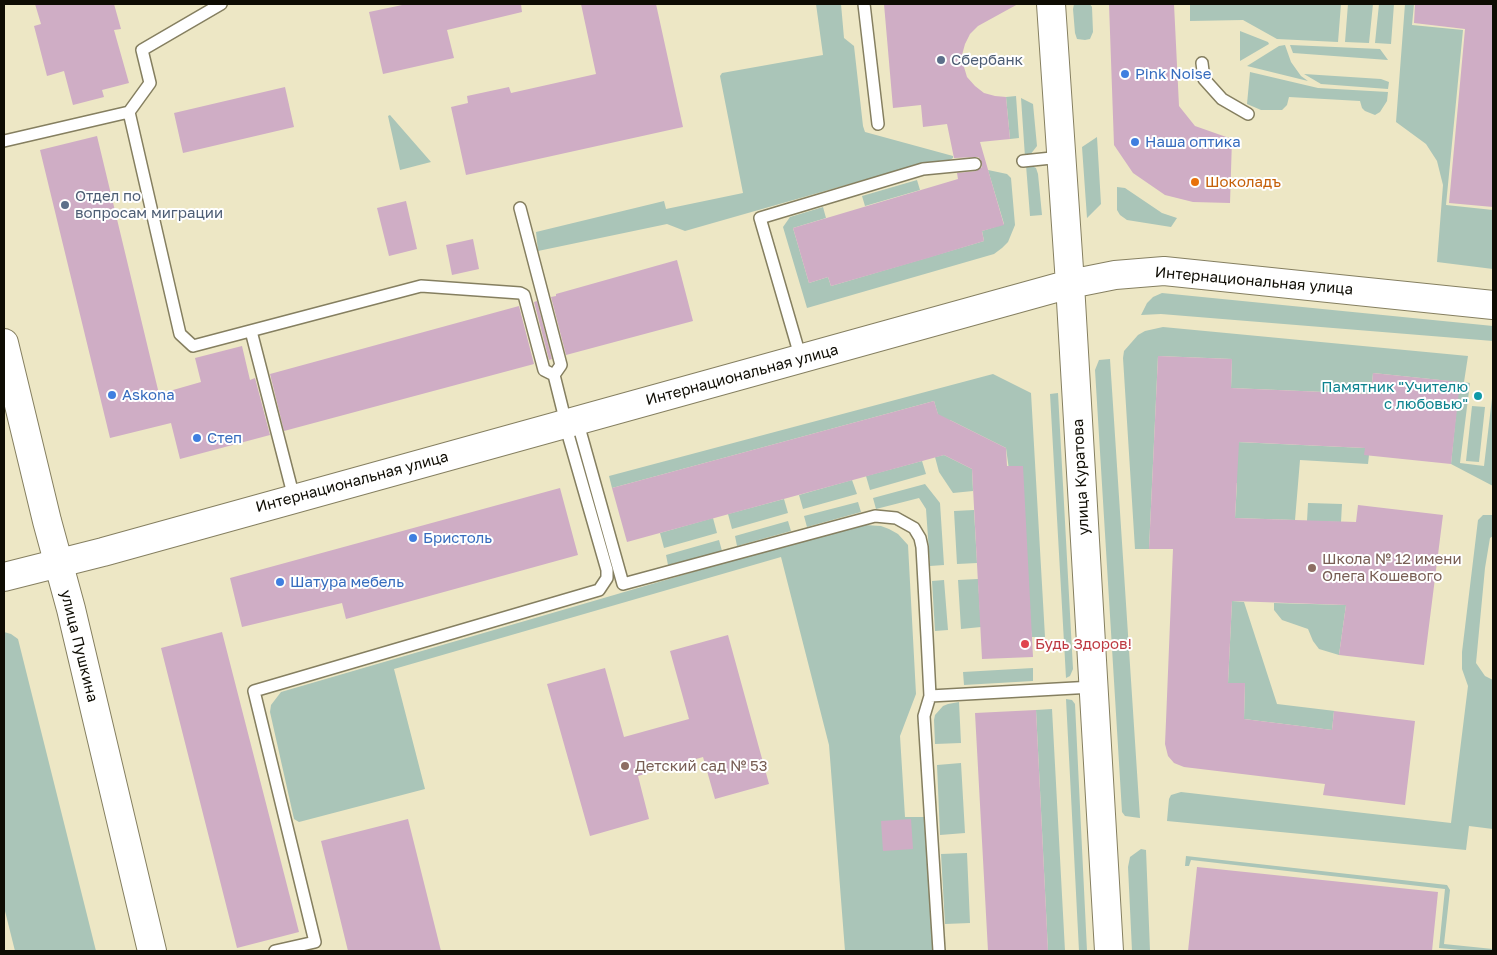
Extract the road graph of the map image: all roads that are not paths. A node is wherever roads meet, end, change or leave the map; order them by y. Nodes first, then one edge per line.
1 (221, 4) edge
2 (864, 4) edge
3 (1051, 4) edge
4 (1202, 63) dead end
5 (129, 112) junction
6 (1248, 114) dead end
7 (878, 124) dead end
8 (4, 141) edge
9 (1061, 157) junction
10 (1023, 161) dead end
11 (976, 164) dead end
12 (520, 208) dead end
13 (1070, 284) junction
14 (1493, 305) edge
15 (251, 331) junction
16 (4, 342) edge
17 (801, 359) junction
18 (554, 375) junction
19 (569, 422) junction
20 (294, 498) junction
21 (58, 563) junction
22 (4, 577) edge
23 (1093, 687) junction
24 (930, 696) junction
25 (152, 951) edge
26 (275, 951) edge
27 (939, 951) edge
28 (1109, 951) edge

1 - 5 lane
2 - 7 lane
3 - 9 street, улица Куратова
4 - 6 lane
5 - 8 lane
5 - 15 lane
9 - 10 lane
9 - 13 street, улица Куратова
11 - 17 lane
12 - 18 lane
13 - 14 street, Интернациональная улица
13 - 17 street, Интернациональная улица
13 - 23 street, улица Куратова
15 - 18 lane
15 - 20 lane
16 - 21 street, улица Пушкина
17 - 19 street, Интернациональная улица
18 - 19 lane
19 - 20 street, Интернациональная улица
19 - 24 lane
19 - 26 lane
20 - 21 street, Интернациональная улица
21 - 22 street, Интернациональная улица
21 - 25 street, улица Пушкина
23 - 24 lane
23 - 28 street, улица Куратова
24 - 27 lane

